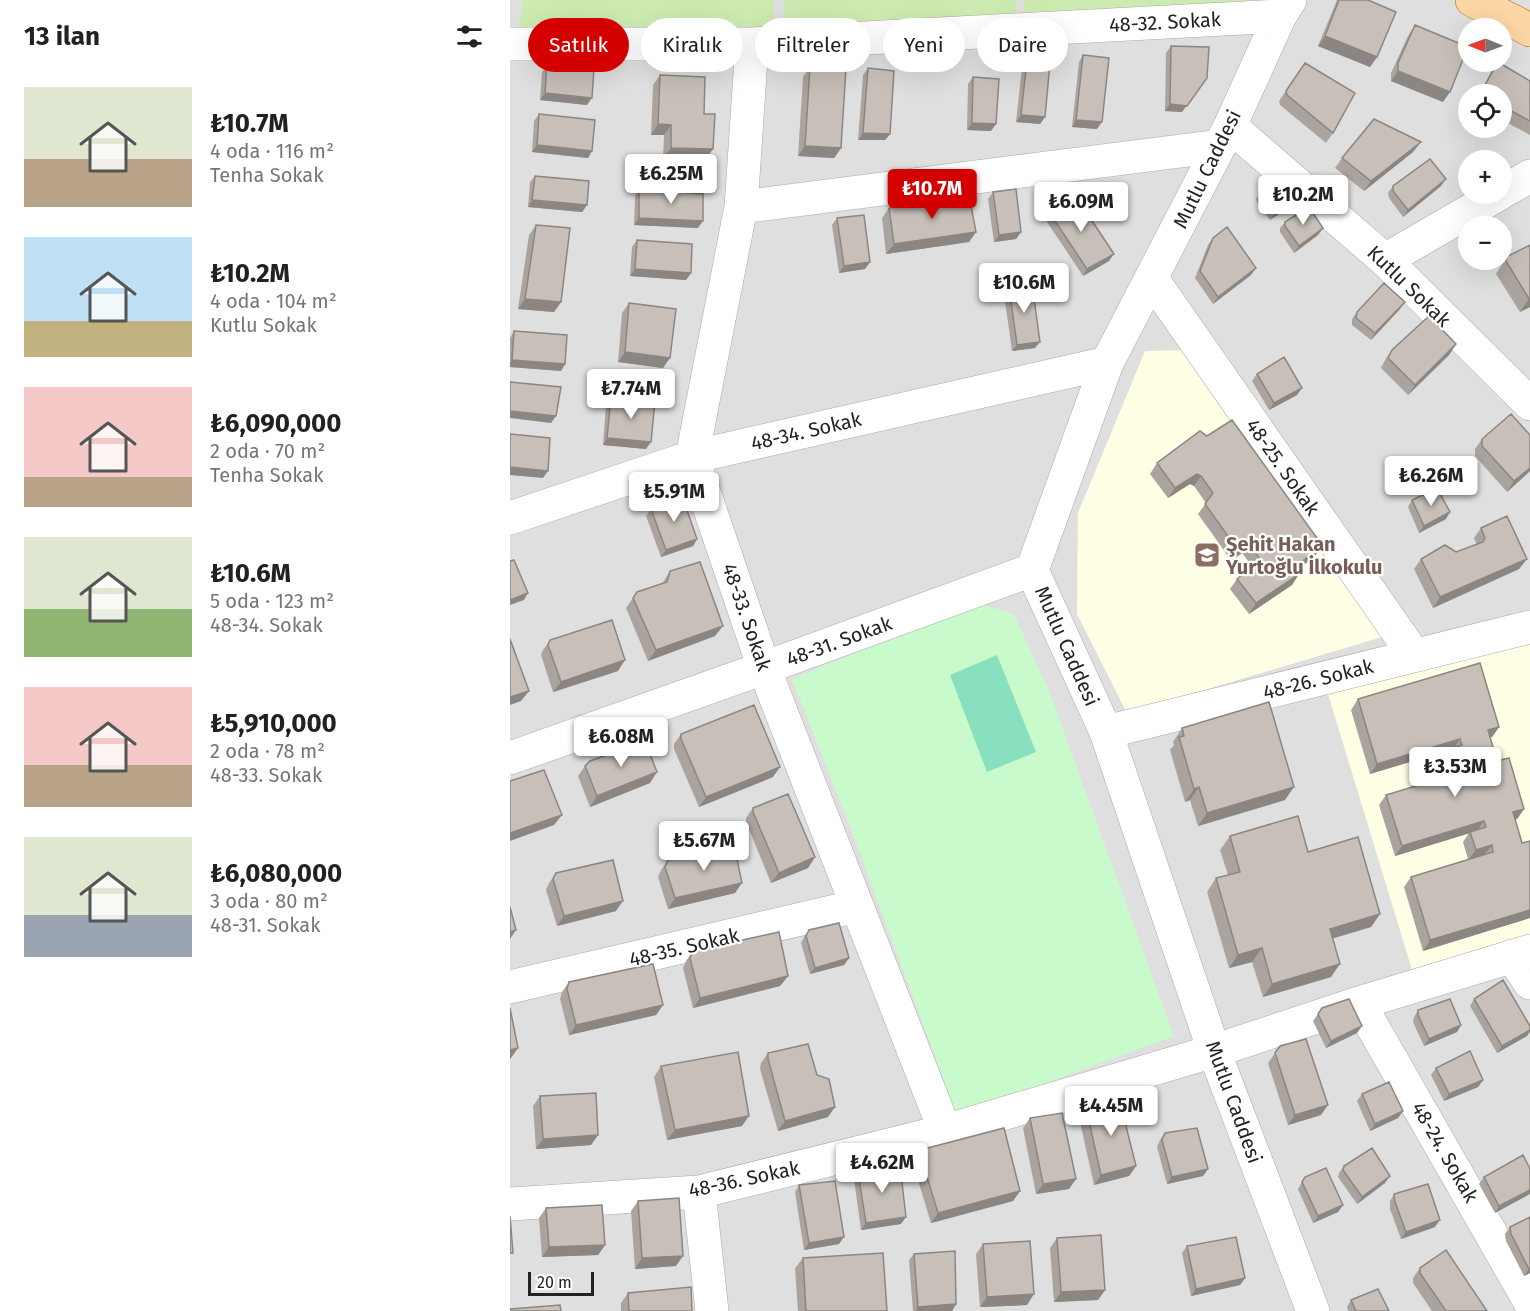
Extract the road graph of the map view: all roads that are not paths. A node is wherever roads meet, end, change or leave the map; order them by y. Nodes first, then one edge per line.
1 (1472, 0) edge
2 (1285, 8) edge
3 (1530, 30) edge
4 (510, 44) edge
5 (752, 44) junction
6 (1225, 136) junction
7 (1530, 176) edge
8 (1512, 186) edge
9 (1481, 204) edge
10 (741, 207) junction
11 (1385, 260) junction
12 (1152, 279) junction
13 (1107, 363) junction
14 (1526, 395) edge
15 (692, 457) junction
16 (510, 518) edge
17 (1032, 570) junction
18 (1530, 627) edge
19 (1414, 655) junction
20 (765, 668) junction
21 (1106, 732) junction
22 (510, 758) edge
23 (857, 906) junction
24 (1521, 953) edge
25 (1530, 983) edge
26 (510, 987) edge
27 (1359, 1003) junction
28 (1214, 1051) junction
29 (945, 1131) junction
30 (699, 1192) junction
31 (510, 1204) edge
32 (1530, 1302) edge
33 (712, 1311) edge
34 (1313, 1311) edge

1 - 3 main road
2 - 5 street, 48-32. Sokak
2 - 6 street, Mutlu Caddesi
4 - 5 street, 48-32. Sokak
5 - 10 street
6 - 10 street
6 - 11 street, Kutlu Sokak
6 - 12 street, Mutlu Caddesi
7 - 8 street
9 - 11 street
10 - 15 street
11 - 14 street, Kutlu Sokak
12 - 13 street, Mutlu Caddesi
12 - 19 street, 48-25. Sokak
13 - 15 street, 48-34. Sokak
13 - 17 street, Mutlu Caddesi
15 - 16 street, 48-34. Sokak
15 - 20 street, 48-33. Sokak
17 - 20 street, 48-31. Sokak
17 - 21 street, Mutlu Caddesi
18 - 19 street, 48-26. Sokak
19 - 21 street, 48-26. Sokak
20 - 22 street, 48-31. Sokak
20 - 23 street, 48-33. Sokak
21 - 28 street, Mutlu Caddesi
23 - 26 street, 48-35. Sokak
23 - 29 street, 48-33. Sokak
24 - 25 street
24 - 27 street, 48-36. Sokak
27 - 28 street, 48-36. Sokak
27 - 32 street, 48-24. Sokak
28 - 29 street, 48-36. Sokak
28 - 34 street, Mutlu Caddesi
29 - 30 street, 48-36. Sokak
30 - 31 street, 48-36. Sokak
30 - 33 street

